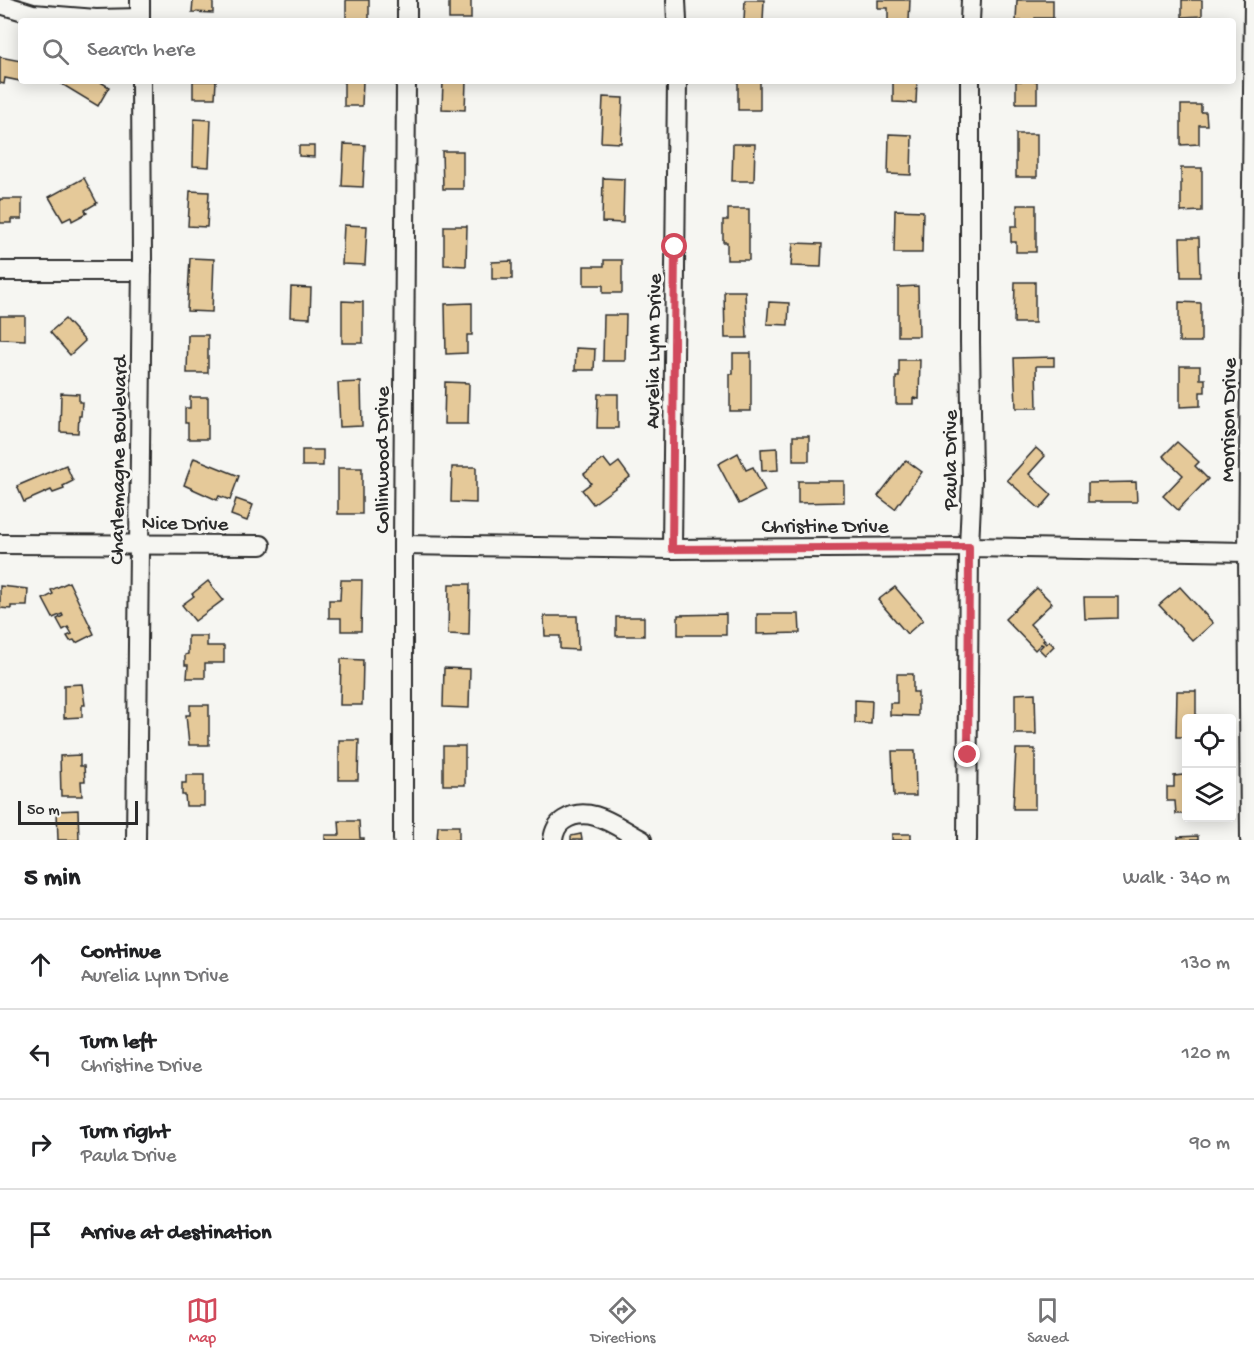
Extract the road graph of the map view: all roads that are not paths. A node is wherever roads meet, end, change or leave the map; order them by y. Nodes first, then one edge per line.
1 (407, 0) edge
2 (676, 0) edge
3 (970, 0) edge
4 (1254, 0) edge
5 (0, 4) edge
6 (140, 13) edge
7 (83, 18) edge
8 (103, 18) edge
9 (407, 18) edge
10 (677, 18) edge
11 (970, 18) edge
12 (141, 84) edge
13 (406, 84) edge
14 (677, 84) edge
15 (970, 84) edge
16 (0, 271) edge
17 (142, 271) junction
18 (139, 543) junction
19 (0, 544) edge
20 (261, 545) dead end
21 (403, 546) junction
22 (969, 547) junction
23 (672, 549) junction
24 (1248, 552) junction
25 (136, 840) edge
26 (403, 840) edge
27 (553, 840) edge
28 (642, 840) edge
29 (967, 840) edge
30 (1250, 840) edge

1 - 9 street
2 - 10 street
3 - 11 street
4 - 24 street, Morrison Drive
5 - 7 street
6 - 8 street
12 - 17 street, Charlemagne Boulevard
13 - 21 street, Collinwood Drive
14 - 23 street, Aurelia Lynn Drive
15 - 22 street, Paula Drive
16 - 17 street
17 - 18 street, Charlemagne Boulevard
18 - 19 street, Nice Drive
18 - 20 street, Nice Drive
18 - 25 street, Charlemagne Boulevard
21 - 23 street, Christine Drive
21 - 26 street, Collinwood Drive
22 - 23 street, Christine Drive
22 - 24 street, Christine Drive
22 - 29 street, Paula Drive
24 - 30 street, Morrison Drive
27 - 28 street

